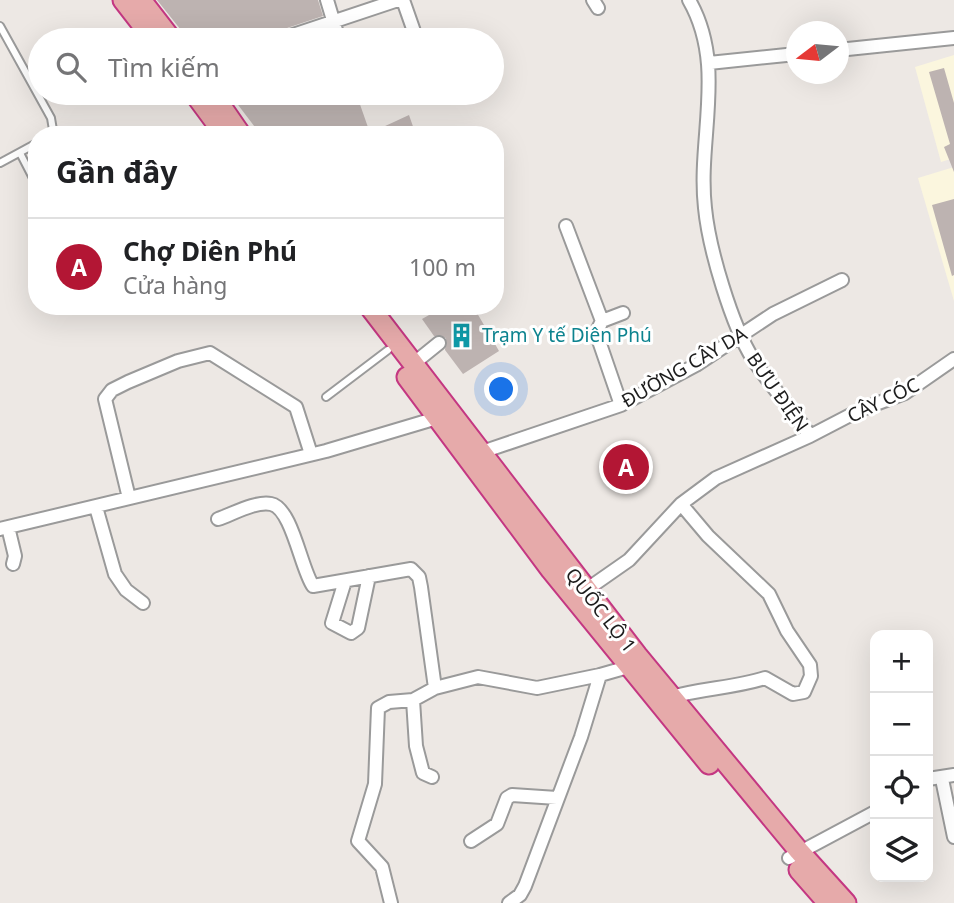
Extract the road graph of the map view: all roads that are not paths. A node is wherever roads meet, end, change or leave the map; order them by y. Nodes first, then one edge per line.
1 (123, 0) edge
2 (141, 0) edge
3 (327, 0) edge
4 (400, 0) edge
5 (689, 0) edge
6 (333, 23) junction
7 (0, 26) edge
8 (145, 28) edge
9 (163, 28) edge
10 (317, 28) edge
11 (334, 28) edge
12 (411, 28) edge
13 (954, 38) edge
14 (849, 49) edge
15 (786, 55) edge
16 (709, 63) junction
17 (28, 77) edge
18 (44, 105) edge
19 (203, 105) edge
20 (221, 105) edge
21 (52, 126) edge
22 (218, 126) edge
23 (236, 126) edge
24 (28, 148) edge
25 (19, 153) junction
26 (0, 163) edge
27 (28, 170) edge
28 (566, 226) dead end
29 (842, 280) dead end
30 (623, 313) dead end
31 (360, 315) edge
32 (376, 315) edge
33 (602, 321) junction
34 (740, 334) junction
35 (439, 342) dead end
36 (388, 350) junction
37 (954, 359) edge
38 (413, 364) junction
39 (326, 397) dead end
40 (621, 405) junction
41 (437, 418) junction
42 (810, 436) junction
43 (479, 453) junction
44 (311, 454) junction
45 (129, 498) junction
46 (681, 504) junction
47 (96, 507) junction
48 (218, 519) dead end
49 (4, 528) edge
50 (13, 564) dead end
51 (369, 576) junction
52 (345, 581) junction
53 (586, 590) junction
54 (143, 604) dead end
55 (628, 667) junction
56 (600, 675) junction
57 (435, 688) junction
58 (672, 697) junction
59 (413, 700) junction
60 (936, 777) edge
61 (432, 778) dead end
62 (557, 798) junction
63 (870, 815) edge
64 (954, 837) edge
65 (471, 841) dead end
66 (794, 855) junction
67 (824, 902) edge
68 (391, 903) edge
69 (509, 903) edge
70 (846, 903) edge

1 - 8 highway
2 - 9 highway
3 - 6 street
4 - 6 street
4 - 12 street
5 - 16 street, BƯU ĐIỆN
6 - 10 street
6 - 11 street
7 - 17 lane
13 - 14 street
15 - 16 street
16 - 34 street, BƯU ĐIỆN
18 - 21 lane
19 - 22 highway
20 - 23 highway
24 - 25 lane
25 - 26 lane
25 - 27 lane
28 - 33 street
29 - 34 street, ĐƯỜNG CÂY DA
30 - 33 street
31 - 36 highway, QUỐC LỘ 1
32 - 38 highway, QUỐC LỘ 1
33 - 40 street
34 - 40 street, ĐƯỜNG CÂY DA
34 - 42 street, BƯU ĐIỆN
35 - 38 street
36 - 39 lane
36 - 41 highway, QUỐC LỘ 1
37 - 42 street, CÂY CÓC
38 - 43 highway, QUỐC LỘ 1
40 - 43 street, ĐƯỜNG CÂY DA
41 - 44 street
41 - 55 highway, QUỐC LỘ 1
42 - 46 street, BƯU ĐIỆN
43 - 53 highway, QUỐC LỘ 1
44 - 45 street
44 - 45 street
45 - 47 street
46 - 53 street, BƯU ĐIỆN
46 - 58 street
47 - 49 street
47 - 54 street
48 - 52 street
49 - 50 street
51 - 52 street
51 - 52 street
51 - 57 street
53 - 58 highway, QUỐC LỘ 1
55 - 56 street
55 - 66 highway, QUỐC LỘ 1
56 - 57 street
56 - 62 street
57 - 59 street
58 - 66 highway, QUỐC LỘ 1
59 - 61 street
59 - 68 street
60 - 64 street
62 - 65 street
62 - 69 street
63 - 66 street
66 - 67 highway, QUỐC LỘ 1
66 - 70 highway, QUỐC LỘ 1

